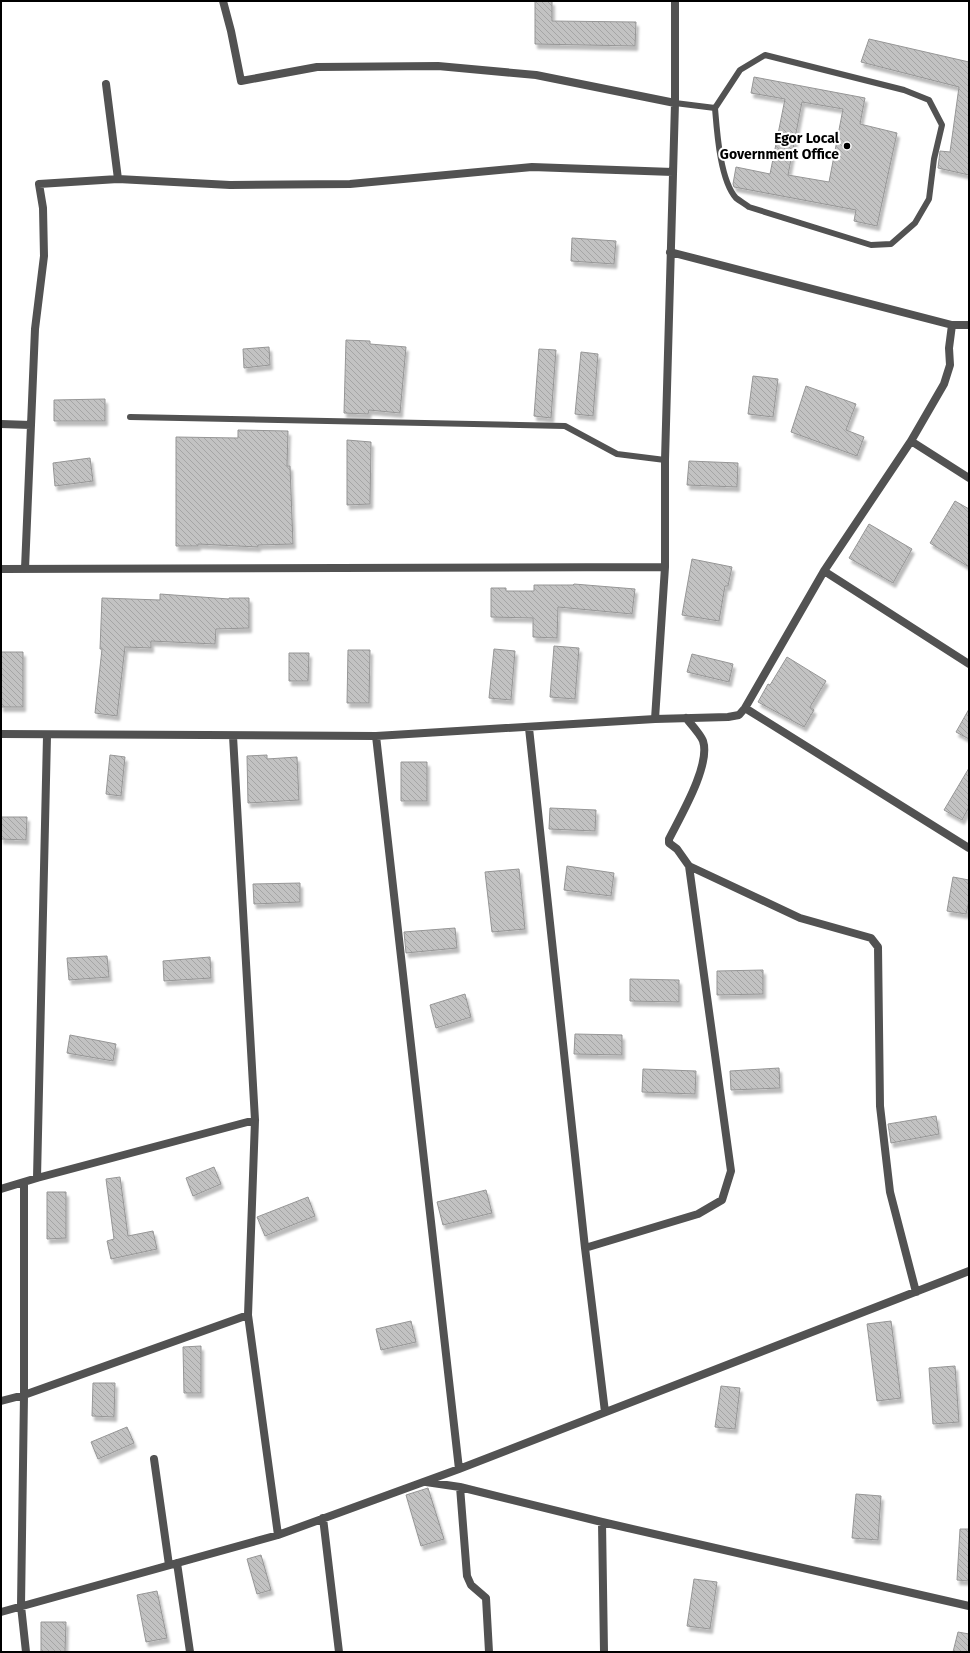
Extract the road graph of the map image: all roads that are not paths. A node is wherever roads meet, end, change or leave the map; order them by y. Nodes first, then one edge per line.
1 (223, 1) edge
2 (675, 1) edge
3 (106, 84) dead end
4 (675, 103) junction
5 (715, 108) junction
6 (673, 172) junction
7 (118, 179) junction
8 (670, 252) junction
9 (952, 325) junction
10 (969, 325) edge
11 (130, 417) dead end
12 (1, 424) edge
13 (31, 425) junction
14 (911, 441) junction
15 (665, 460) junction
16 (969, 478) edge
17 (665, 567) junction
18 (1, 569) edge
19 (25, 569) junction
20 (824, 571) junction
21 (969, 664) edge
22 (745, 708) junction
23 (686, 718) junction
24 (655, 719) junction
25 (528, 728) junction
26 (1, 734) edge
27 (46, 736) junction
28 (233, 736) junction
29 (376, 736) junction
30 (969, 848) edge
31 (689, 866) junction
32 (254, 1120) junction
33 (37, 1178) junction
34 (24, 1183) junction
35 (1, 1189) edge
36 (585, 1248) junction
37 (969, 1272) edge
38 (916, 1292) junction
39 (248, 1315) junction
40 (24, 1395) junction
41 (1, 1401) edge
42 (605, 1412) junction
43 (154, 1459) dead end
44 (459, 1469) junction
45 (424, 1482) junction
46 (460, 1487) junction
47 (323, 1518) junction
48 (602, 1522) junction
49 (278, 1535) junction
50 (173, 1564) junction
51 (21, 1606) junction
52 (969, 1606) edge
53 (1, 1612) edge
54 (26, 1652) edge
55 (190, 1652) edge
56 (339, 1652) edge
57 (489, 1652) edge
58 (604, 1652) edge

1 - 4 street
2 - 4 street
3 - 7 street
4 - 5 lane
4 - 6 street
5 - 5 lane
6 - 7 street
6 - 8 street
7 - 13 street
8 - 9 street
8 - 15 street
9 - 10 street
9 - 14 street
11 - 15 lane
12 - 13 street
13 - 19 street
14 - 16 street
14 - 20 street
15 - 17 street
17 - 19 street
17 - 24 street
18 - 19 street
20 - 21 street
20 - 22 street
22 - 23 street
22 - 30 street
23 - 24 street
23 - 31 street
24 - 25 street
25 - 29 street
25 - 36 street
26 - 27 street
27 - 28 street
27 - 33 street
28 - 29 street
28 - 32 street
29 - 44 street
31 - 36 street
31 - 38 street
32 - 33 street
32 - 39 street
33 - 34 street
34 - 35 street
34 - 40 street
36 - 42 street
37 - 38 street
38 - 42 street
39 - 40 street
39 - 49 street
40 - 41 street
40 - 51 street
42 - 44 street
43 - 50 street
44 - 45 street
45 - 46 street
45 - 47 street
46 - 48 street
46 - 57 street
47 - 49 street
47 - 56 street
48 - 52 street
48 - 58 street
49 - 50 street
50 - 51 street
50 - 55 street
51 - 53 street
51 - 54 street

